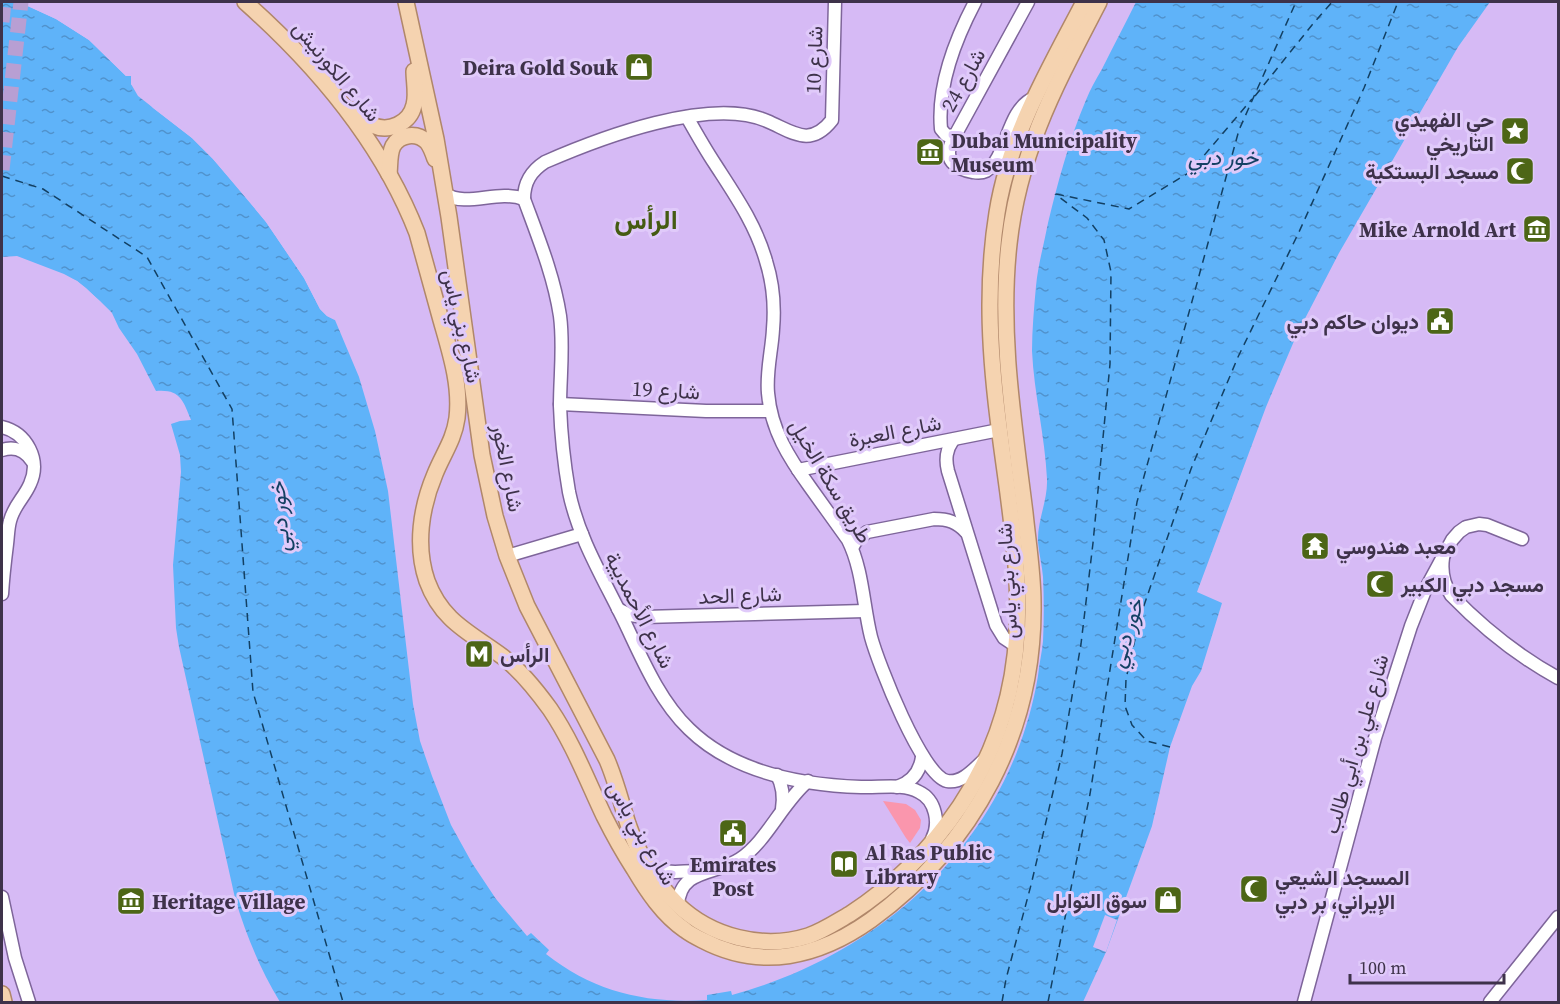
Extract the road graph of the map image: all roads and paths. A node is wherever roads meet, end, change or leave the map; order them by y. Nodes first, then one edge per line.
1 (245, 2) edge
2 (406, 2) edge
3 (835, 2) edge
4 (975, 2) edge
5 (1028, 2) edge
6 (1084, 2) edge
7 (1099, 2) edge
8 (413, 35) junction
9 (329, 88) junction
10 (1034, 98) junction
11 (687, 117) junction
12 (954, 136) junction
13 (1017, 139) junction
14 (1029, 149) junction
15 (389, 174) junction
16 (526, 182) junction
17 (444, 188) junction
18 (509, 195) junction
19 (524, 199) junction
20 (467, 200) junction
21 (998, 209) junction
22 (449, 217) junction
23 (1006, 268) junction
24 (560, 404) junction
25 (770, 411) junction
26 (2, 427) edge
27 (999, 430) junction
28 (953, 440) junction
29 (2, 450) edge
30 (33, 462) junction
31 (798, 470) junction
32 (968, 533) junction
33 (582, 534) junction
34 (1522, 539) dead end
35 (852, 548) junction
36 (1444, 553) junction
37 (507, 556) junction
38 (2, 594) edge
39 (1420, 601) junction
40 (1456, 601) junction
41 (618, 609) junction
42 (865, 610) junction
43 (1016, 646) junction
44 (1558, 678) edge
45 (922, 757) junction
46 (986, 758) junction
47 (613, 773) junction
48 (777, 775) junction
49 (808, 781) junction
50 (589, 782) junction
51 (896, 787) junction
52 (782, 810) junction
53 (929, 847) junction
54 (647, 864) junction
55 (706, 873) junction
56 (2, 897) edge
57 (678, 905) junction
58 (1558, 918) edge
59 (2, 994) edge
60 (4, 1002) edge
61 (29, 1002) edge
62 (1304, 1002) edge
63 (1490, 1002) edge

1 - 9 main road, شارع الكورنيش
2 - 8 main road, شارع الخور
3 - 11 street, شارع 10
4 - 12 street
5 - 12 street, شارع 24
6 - 10 main road, شارع بني ياس
7 - 14 main road, شارع بني ياس
8 - 9 main road
8 - 17 main road, شارع الخور
9 - 15 main road, شارع الكورنيش
10 - 12 street, شارع 24
10 - 13 main road, شارع بني ياس
11 - 16 street
11 - 25 street, طريق سكة الخيل
13 - 14 main road
13 - 21 main road, شارع بني ياس
14 - 23 main road, شارع بني ياس
15 - 17 main road
15 - 50 main road, شارع بني ياس
16 - 18 street
16 - 19 street
17 - 20 street
17 - 22 main road, شارع الخور
18 - 19 street
18 - 20 street
19 - 24 street, شارع الأحمديية
20 - 22 street
21 - 23 main road
21 - 27 main road, شارع بني ياس
22 - 37 main road, شارع الخور
23 - 50 main road, شارع بني ياس
24 - 25 street, شارع 19
24 - 33 street, شارع الأحمديية
25 - 31 street, طريق سكة الخيل
26 - 30 street
27 - 28 street, شارع العبرة
27 - 43 main road, شارع بني ياس
28 - 31 street, شارع العبرة
28 - 32 street
29 - 30 street
30 - 38 street
31 - 35 street, طريق سكة الخيل
32 - 35 street
32 - 43 street
33 - 37 street
33 - 41 street, شارع الأحمديية
34 - 36 street, شارع علي بن أبي طالب
35 - 42 street, طريق سكة الخيل
36 - 39 street, شارع علي بن أبي طالب
36 - 40 street
37 - 47 main road, شارع الخور
39 - 40 street
39 - 62 street, شارع علي بن أبي طالب
40 - 44 street
41 - 42 street, شارع الحد
41 - 48 street, شارع الأحمديية
42 - 45 street, طريق سكة الخيل
43 - 46 main road, شارع بني ياس
45 - 46 street, طريق سكة الخيل
45 - 51 street
46 - 53 main road, شارع بني ياس
47 - 50 main road
47 - 54 main road, شارع الخور
48 - 49 street, شارع الأحمديية
48 - 52 street
49 - 51 street, شارع الأحمديية
49 - 52 street
51 - 53 street, شارع الأحمديية
52 - 55 street
53 - 57 main road, شارع بني ياس
54 - 55 street
54 - 57 main road, شارع الخور
55 - 57 street
56 - 61 street
58 - 63 street
59 - 60 main road

